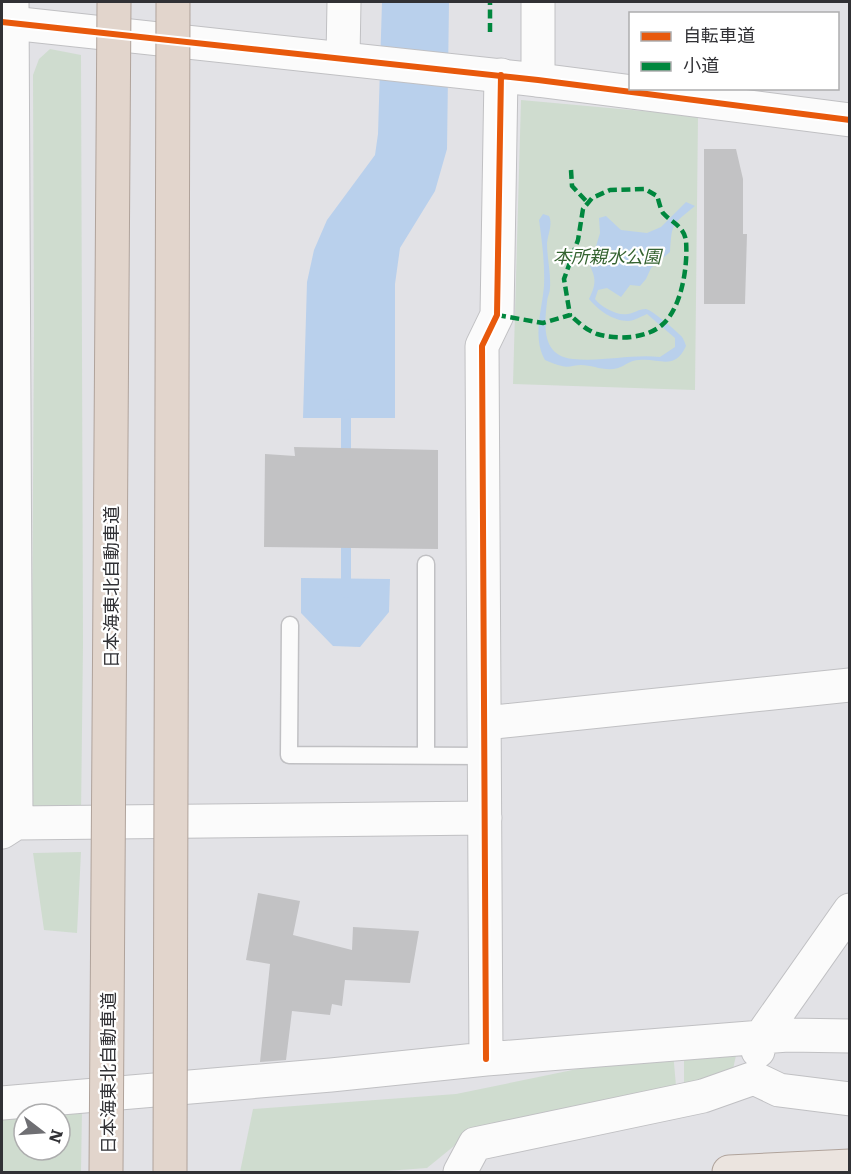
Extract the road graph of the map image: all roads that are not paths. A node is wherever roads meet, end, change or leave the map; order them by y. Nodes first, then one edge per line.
1 (114, 2) edge
2 (173, 2) edge
3 (344, 2) edge
4 (538, 2) edge
5 (9, 15) edge
6 (343, 57) junction
7 (501, 75) junction
8 (538, 80) junction
9 (849, 120) edge
10 (426, 564) dead end
11 (290, 625) dead end
12 (849, 685) edge
13 (484, 723) junction
14 (426, 756) junction
15 (485, 756) junction
16 (485, 818) junction
17 (9, 828) edge
18 (849, 910) edge
19 (849, 1036) edge
20 (760, 1038) junction
21 (486, 1059) junction
22 (754, 1078) junction
23 (849, 1099) edge
24 (2, 1103) edge
25 (849, 1166) edge
26 (106, 1173) edge
27 (170, 1173) edge
28 (460, 1173) edge
29 (729, 1173) edge

1 - 26 highway, 日本海東北自動車道, bridge
2 - 27 highway, bridge
3 - 6 street
4 - 8 street
5 - 6 street
5 - 17 street
6 - 7 street
7 - 8 street
7 - 13 street
8 - 9 street
10 - 14 lane
11 - 14 lane
12 - 13 street
13 - 15 street
14 - 15 lane
15 - 16 street
16 - 17 street
16 - 21 street
18 - 20 street
19 - 20 street
20 - 21 street
20 - 22 street
21 - 24 street
22 - 23 street
22 - 28 street
25 - 29 main road

